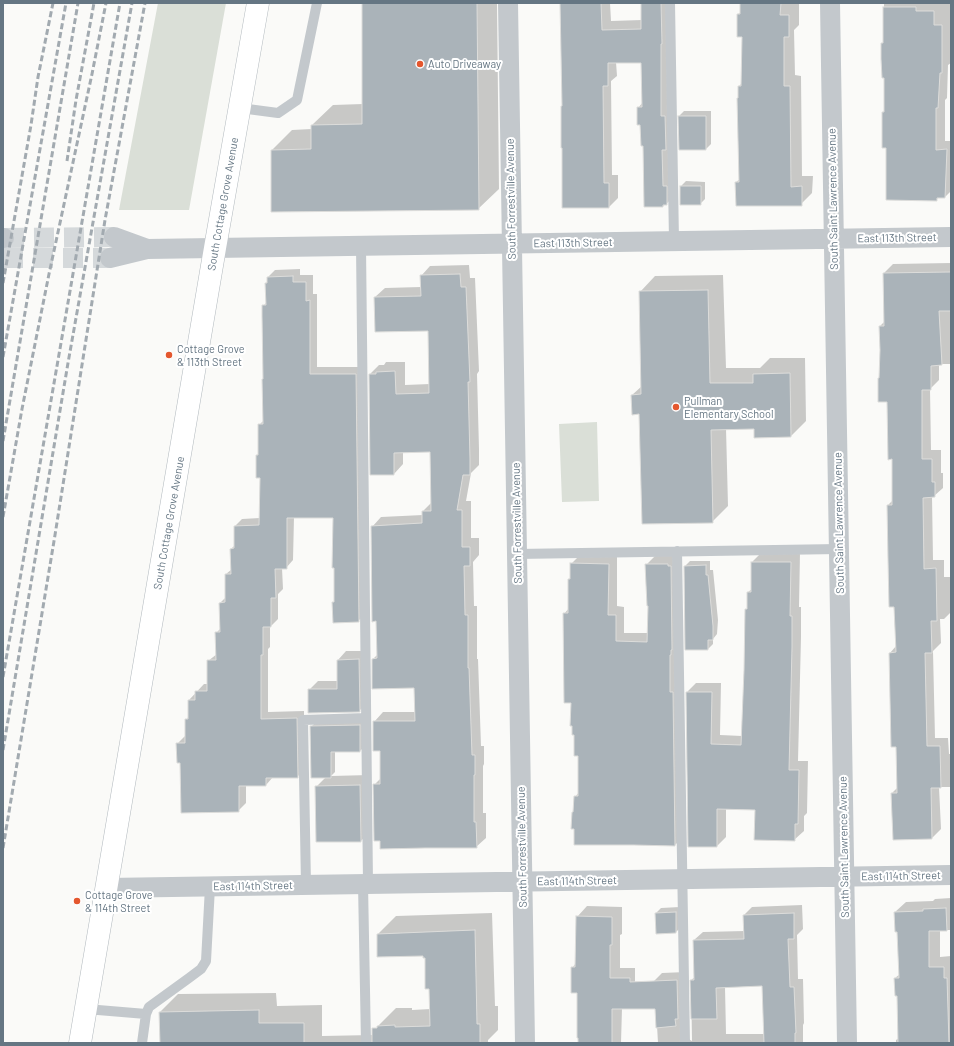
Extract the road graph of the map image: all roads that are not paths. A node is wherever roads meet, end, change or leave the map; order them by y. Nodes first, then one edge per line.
1 (258, 3) edge
2 (317, 3) edge
3 (508, 3) edge
4 (670, 3) edge
5 (830, 3) edge
6 (240, 108) junction
7 (114, 237) tunnel mouth
8 (951, 237) edge
9 (834, 239) junction
10 (674, 241) junction
11 (512, 244) junction
12 (361, 246) junction
13 (215, 248) junction
14 (147, 249) junction
15 (110, 258) tunnel mouth
16 (839, 549) junction
17 (677, 551) junction
18 (517, 554) junction
19 (366, 718) junction
20 (951, 875) edge
21 (844, 877) junction
22 (683, 879) junction
23 (522, 882) junction
24 (366, 884) junction
25 (306, 885) junction
26 (210, 887) junction
27 (106, 888) junction
28 (86, 1009) junction
29 (146, 1014) junction
30 (80, 1043) edge
31 (142, 1043) edge
32 (366, 1043) edge
33 (525, 1043) edge
34 (685, 1043) edge
35 (847, 1043) edge

1 - 6 street, South Cottage Grove Avenue
2 - 6 lane
3 - 11 street, South Forrestville Avenue
4 - 10 lane
5 - 9 street, South Saint Lawrence Avenue
6 - 13 street, South Cottage Grove Avenue
7 - 14 street, East 113th Street
8 - 9 street, East 113th Street
9 - 10 street, East 113th Street
9 - 16 street, South Saint Lawrence Avenue
10 - 11 street, East 113th Street
11 - 12 street, East 113th Street
11 - 18 street, South Forrestville Avenue
12 - 13 street, East 113th Street
12 - 19 lane
13 - 14 street, East 113th Street
13 - 27 street, South Cottage Grove Avenue
14 - 15 street, East 113th Street
16 - 17 lane
16 - 21 street, South Saint Lawrence Avenue
17 - 18 lane
17 - 22 lane
18 - 23 street, South Forrestville Avenue
19 - 24 lane
19 - 25 lane
20 - 21 street, East 114th Street
21 - 22 street, East 114th Street
21 - 35 street, South Saint Lawrence Avenue
22 - 23 street, East 114th Street
22 - 34 lane
23 - 24 street, East 114th Street
23 - 33 street, South Forrestville Avenue
24 - 25 street, East 114th Street
24 - 32 lane
25 - 26 street, East 114th Street
26 - 27 street, East 114th Street
26 - 29 lane
27 - 28 street, South Cottage Grove Avenue
28 - 29 lane
28 - 30 street, South Cottage Grove Avenue
29 - 31 lane

